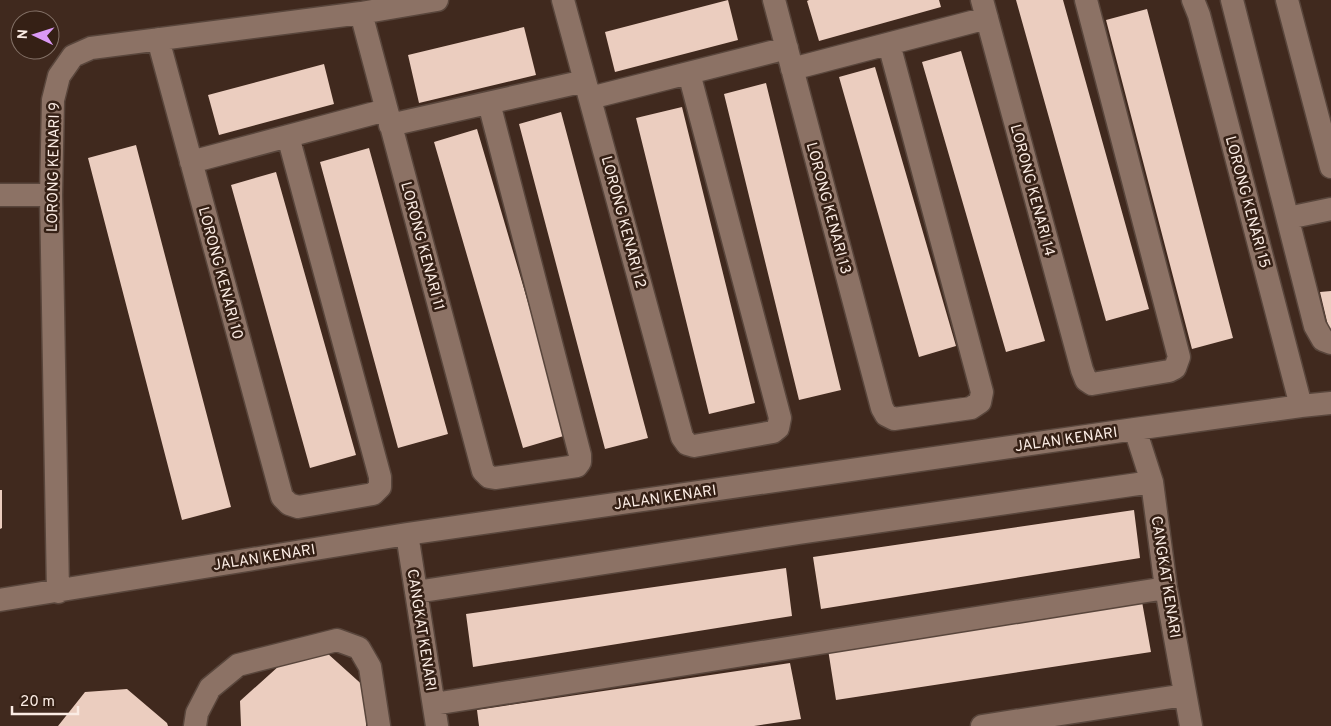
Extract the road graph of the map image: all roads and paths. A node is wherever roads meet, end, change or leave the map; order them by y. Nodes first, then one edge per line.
1 (437, 0) edge
2 (563, 0) edge
3 (774, 0) edge
4 (1086, 0) edge
5 (1192, 0) edge
6 (1232, 0) edge
7 (1287, 0) edge
8 (984, 9) edge
9 (360, 13) junction
10 (158, 39) junction
11 (890, 44) junction
12 (787, 48) junction
13 (792, 69) junction
14 (689, 73) junction
15 (588, 90) junction
16 (489, 103) junction
17 (388, 117) junction
18 (288, 136) junction
19 (191, 162) junction
20 (1331, 167) edge
21 (0, 195) edge
22 (51, 195) junction
23 (1331, 209) edge
24 (1288, 218) junction
25 (1331, 342) edge
26 (1331, 403) edge
27 (1301, 406) junction
28 (1135, 429) junction
29 (1152, 482) junction
30 (407, 534) junction
31 (1166, 588) junction
32 (58, 592) junction
33 (416, 592) junction
34 (0, 600) edge
35 (1185, 695) junction
36 (434, 704) junction
37 (195, 726) edge
38 (380, 726) edge
39 (438, 726) edge
40 (982, 726) edge
41 (1191, 726) edge

1 - 9 street, LORONG KENARI 9
2 - 15 street, LORONG KENARI 12
3 - 12 street, LORONG KENARI 13
4 - 8 street, LORONG KENARI 14
5 - 27 street, LORONG KENARI 15
6 - 24 street
7 - 20 street
8 - 11 street
9 - 10 street, LORONG KENARI 9
9 - 17 street, LORONG KENARI 11
10 - 19 street, LORONG KENARI 10
10 - 22 street, LORONG KENARI 9
11 - 13 street
11 - 13 street, LORONG KENARI 13
12 - 13 street, LORONG KENARI 13
12 - 14 street
14 - 15 street
14 - 15 street, LORONG KENARI 12
15 - 16 street
16 - 17 street
16 - 17 street, LORONG KENARI 11
17 - 18 street
18 - 19 street
18 - 19 street, LORONG KENARI 10
21 - 22 street
22 - 32 street, LORONG KENARI 9
23 - 24 street
24 - 25 street
26 - 27 street, JALAN KENARI
27 - 28 street, JALAN KENARI
28 - 29 street, CANGKAT KENARI
28 - 30 street, JALAN KENARI
29 - 31 street, CANGKAT KENARI
29 - 33 street
30 - 32 street, JALAN KENARI
30 - 33 street, CANGKAT KENARI
31 - 35 street, CANGKAT KENARI
31 - 36 street
32 - 34 street, JALAN KENARI
33 - 36 street, CANGKAT KENARI
35 - 40 street
35 - 41 street, CANGKAT KENARI
36 - 39 street, CANGKAT KENARI
37 - 38 street

